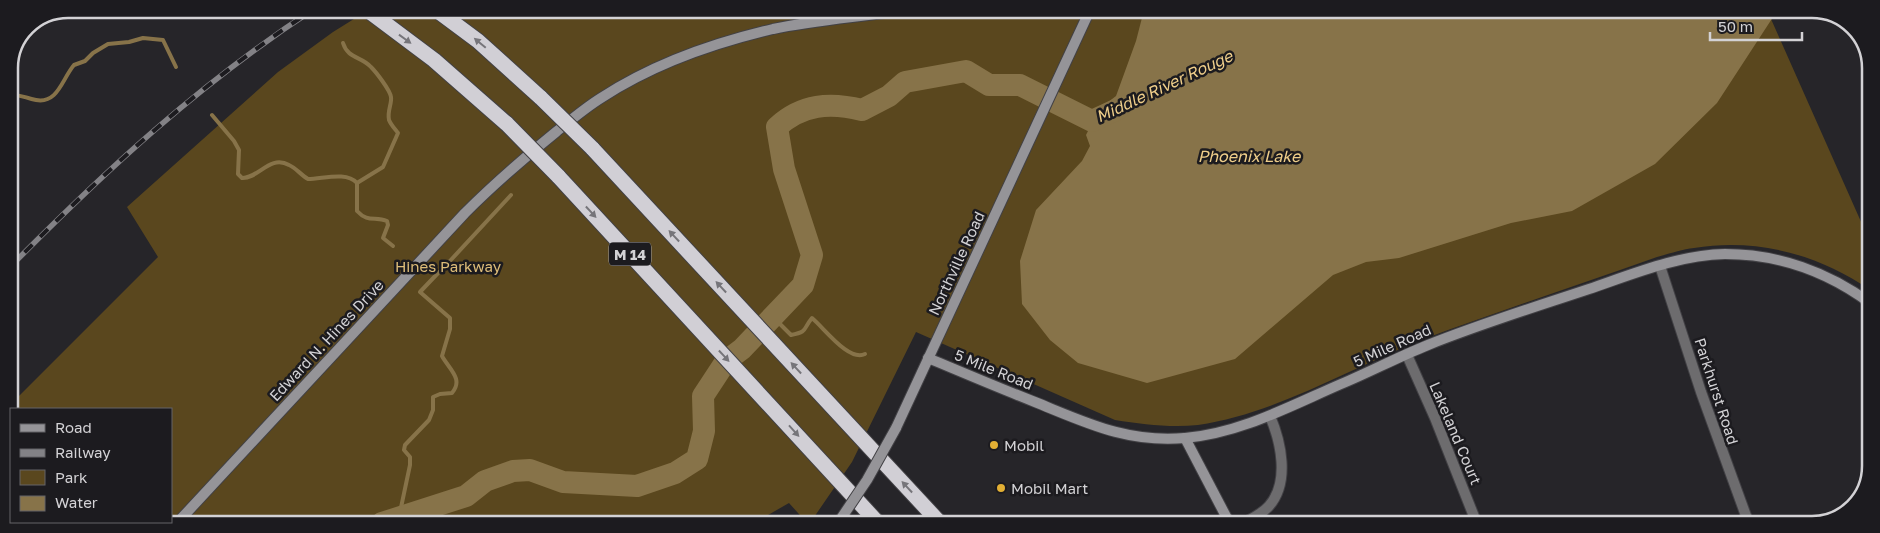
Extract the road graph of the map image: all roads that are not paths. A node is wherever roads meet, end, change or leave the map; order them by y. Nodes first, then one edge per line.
1 (378, 18) edge
2 (447, 18) edge
3 (849, 18) edge
4 (1086, 18) edge
5 (1660, 266) junction
6 (1862, 297) edge
7 (1407, 355) junction
8 (928, 358) junction
9 (1270, 416) junction
10 (1185, 438) junction
11 (184, 516) edge
12 (843, 516) edge
13 (872, 516) edge
14 (933, 516) edge
15 (1226, 516) edge
16 (1255, 516) edge
17 (1474, 516) edge
18 (1746, 516) edge

1 -> 13 highway, M 14, bridge
14 -> 2 highway, M 14, bridge
3 - 11 street, Edward N. Hines Drive
4 - 8 street, Northville Road
5 - 6 street, 5 Mile Road
5 - 7 street, 5 Mile Road
5 - 18 street, Parkhurst Road
7 - 9 street, 5 Mile Road
7 - 17 street, Lakeland Court
8 - 10 street, 5 Mile Road
8 - 12 street, Northville Road, bridge
9 - 10 street, 5 Mile Road
9 - 16 street
10 - 15 street

